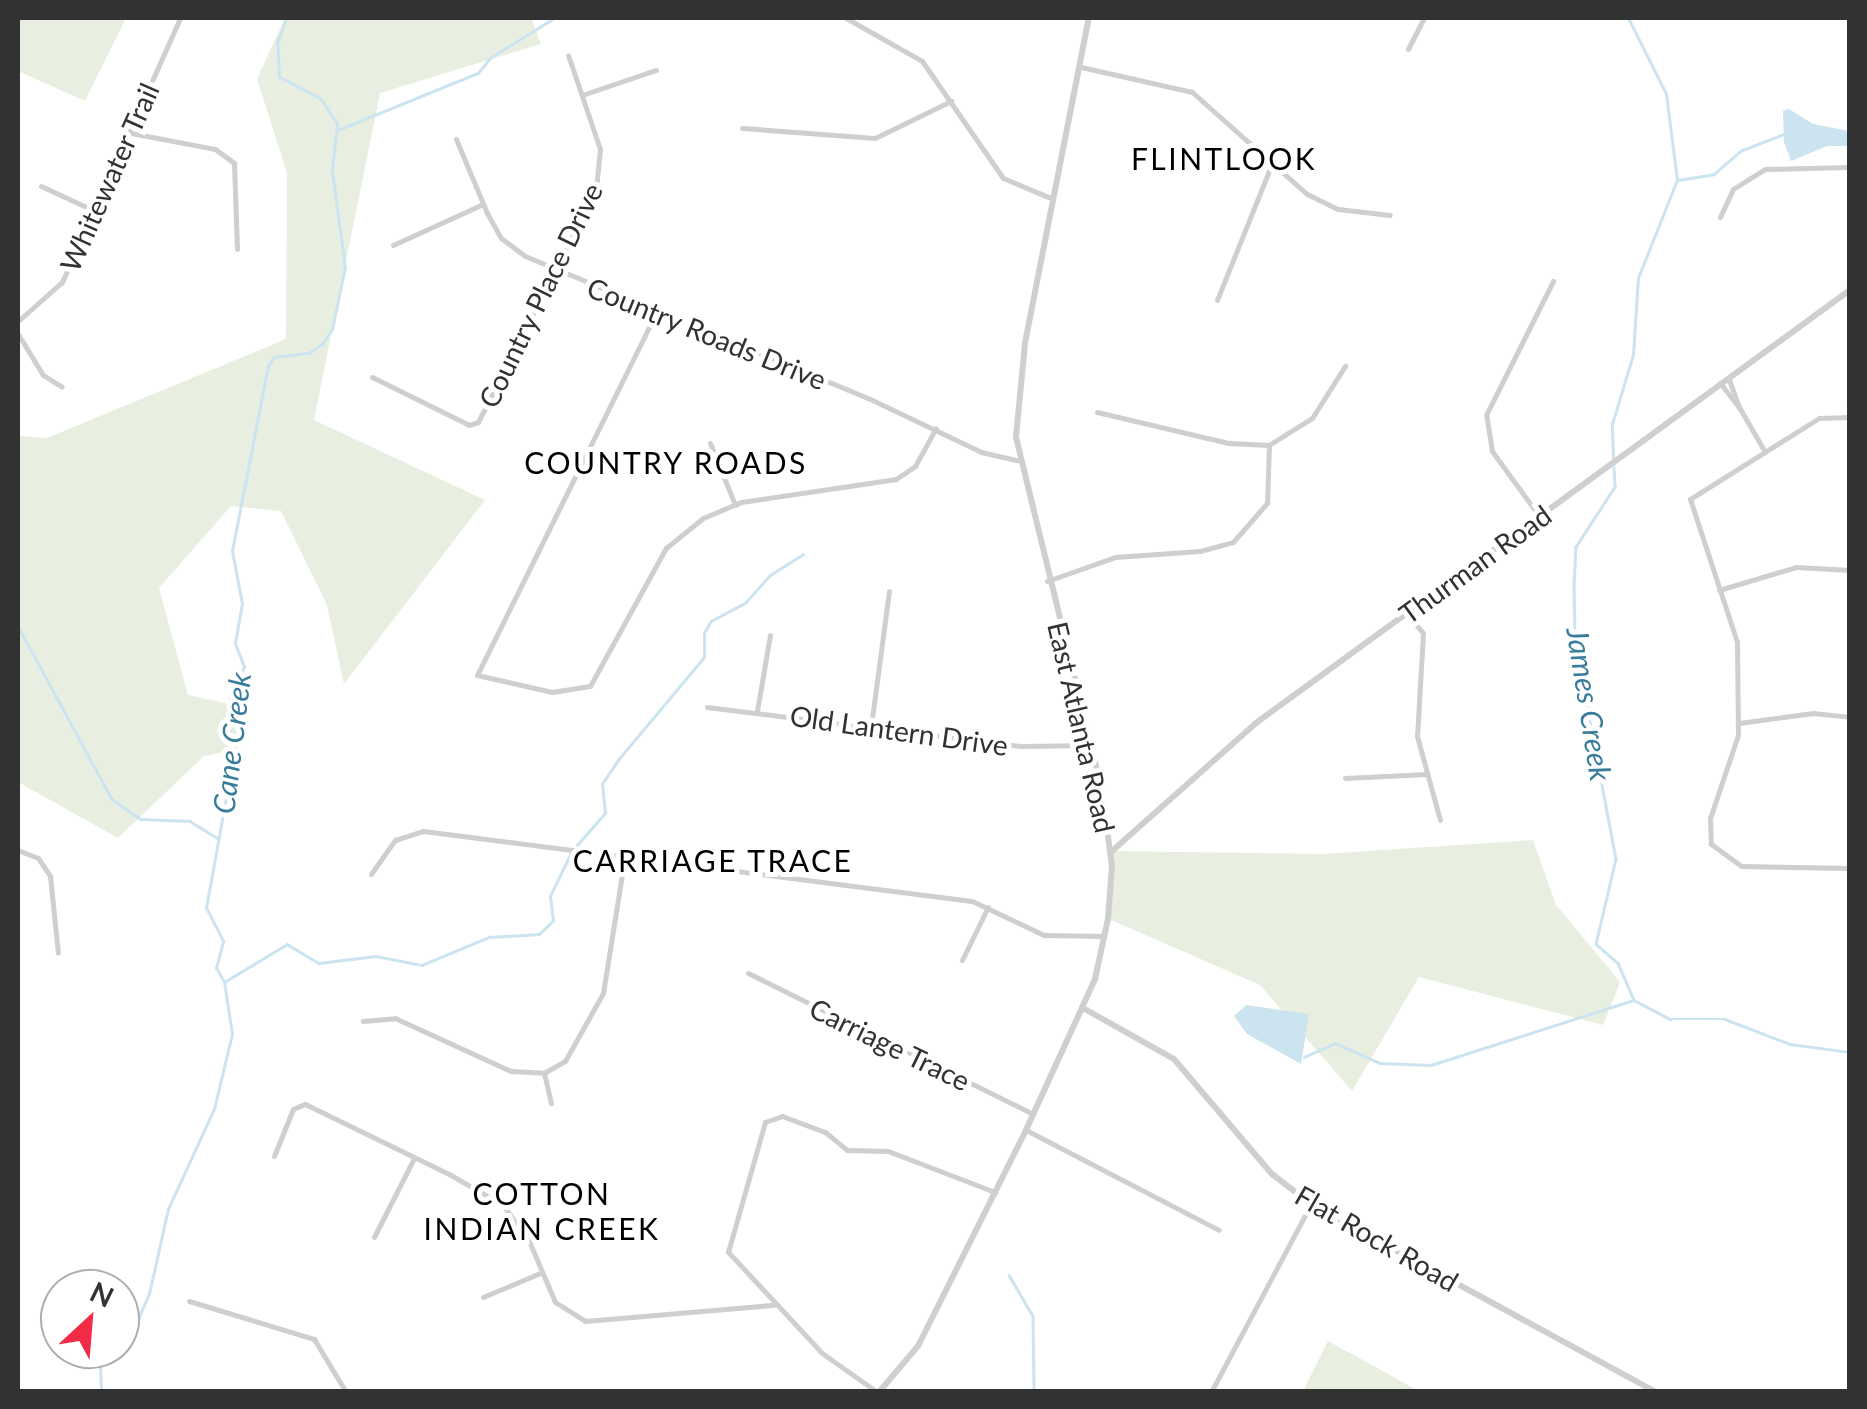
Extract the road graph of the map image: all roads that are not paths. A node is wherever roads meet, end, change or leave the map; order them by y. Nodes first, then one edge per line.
1 (180, 18) edge
2 (846, 18) edge
3 (1089, 18) edge
4 (1424, 18) edge
5 (1408, 50) dead end
6 (568, 55) dead end
7 (1080, 67) junction
8 (656, 70) dead end
9 (586, 94) junction
10 (951, 101) junction
11 (742, 128) dead end
12 (130, 132) junction
13 (456, 139) dead end
14 (1271, 166) junction
15 (1850, 166) edge
16 (40, 186) dead end
17 (1053, 199) junction
18 (483, 204) junction
19 (95, 210) junction
20 (1390, 214) dead end
21 (1720, 217) dead end
22 (393, 244) dead end
23 (237, 249) dead end
24 (556, 272) junction
25 (1553, 282) dead end
26 (1850, 290) edge
27 (1216, 300) dead end
28 (656, 313) junction
29 (18, 321) edge
30 (18, 334) edge
31 (1345, 366) dead end
32 (1728, 377) junction
33 (372, 378) dead end
34 (1720, 383) junction
35 (62, 387) dead end
36 (1740, 407) junction
37 (1097, 412) dead end
38 (1850, 417) edge
39 (936, 428) junction
40 (710, 443) dead end
41 (1269, 444) junction
42 (1765, 453) junction
43 (1017, 460) junction
44 (735, 505) junction
45 (1541, 518) junction
46 (1850, 570) edge
47 (1047, 580) junction
48 (1719, 590) junction
49 (890, 591) dead end
50 (1407, 614) junction
51 (770, 636) dead end
52 (707, 707) dead end
53 (757, 711) junction
54 (1850, 718) edge
55 (1738, 723) junction
56 (871, 726) junction
57 (1091, 745) junction
58 (1427, 774) junction
59 (1345, 778) dead end
60 (1440, 820) dead end
61 (18, 850) edge
62 (1111, 852) junction
63 (625, 855) junction
64 (1850, 868) edge
65 (370, 874) dead end
66 (988, 908) junction
67 (1105, 936) junction
68 (58, 953) dead end
69 (962, 960) dead end
70 (748, 973) dead end
71 (1083, 1008) junction
72 (363, 1020) dead end
73 (544, 1073) junction
74 (551, 1103) dead end
75 (1033, 1114) junction
76 (1026, 1130) junction
77 (274, 1156) dead end
78 (414, 1158) junction
79 (996, 1192) junction
80 (1312, 1204) junction
81 (1219, 1230) dead end
82 (374, 1238) dead end
83 (540, 1273) junction
84 (484, 1297) dead end
85 (189, 1302) dead end
86 (773, 1304) junction
87 (346, 1392) edge
88 (878, 1392) edge
89 (1211, 1392) edge
90 (1656, 1392) edge

1 - 12 street, Whitewater Trail
2 - 10 street
3 - 7 street, East Atlanta Road
4 - 5 street
6 - 9 street, Country Place Drive
7 - 14 street
7 - 17 street, East Atlanta Road
8 - 9 street
9 - 24 street, Country Place Drive
10 - 11 street
10 - 17 street
12 - 19 street, Whitewater Trail
12 - 23 street
13 - 18 street, Country Roads Drive
14 - 20 street
14 - 27 street
15 - 21 street
16 - 19 street
17 - 43 street, East Atlanta Road
18 - 22 street
18 - 24 street, Country Roads Drive
19 - 29 street, Whitewater Trail
24 - 28 street, Country Roads Drive
24 - 33 street, Country Place Drive
25 - 45 street
26 - 32 street, Thurman Road
28 - 39 street, Country Roads Drive
28 - 44 street
30 - 35 street
31 - 41 street
32 - 34 street, Thurman Road
32 - 36 street
34 - 36 street
34 - 45 street, Thurman Road
36 - 42 street
37 - 41 street
38 - 42 street
39 - 43 street, Country Roads Drive
39 - 44 street
40 - 44 street
41 - 47 street
42 - 48 street
43 - 47 street, East Atlanta Road
45 - 50 street, Thurman Road
46 - 48 street
47 - 57 street, East Atlanta Road
48 - 55 street
49 - 56 street
50 - 58 street
50 - 62 street, Thurman Road
51 - 53 street
52 - 53 street, Old Lantern Drive
53 - 56 street, Old Lantern Drive
54 - 55 street
55 - 64 street
56 - 57 street, Old Lantern Drive
57 - 62 street, East Atlanta Road
58 - 59 street
58 - 60 street
61 - 68 street
62 - 67 street, East Atlanta Road
63 - 65 street
63 - 66 street
63 - 73 street
66 - 67 street
66 - 69 street
67 - 71 street, East Atlanta Road
70 - 75 street, Carriage Trace
71 - 75 street, East Atlanta Road
71 - 80 street, Flat Rock Road
72 - 73 street
73 - 74 street
75 - 76 street, East Atlanta Road
76 - 79 street, East Atlanta Road
76 - 81 street
77 - 78 street
78 - 82 street
78 - 83 street
79 - 86 street
79 - 88 street, East Atlanta Road
80 - 89 street
80 - 90 street, Flat Rock Road
83 - 84 street
83 - 86 street
85 - 87 street
86 - 88 street

